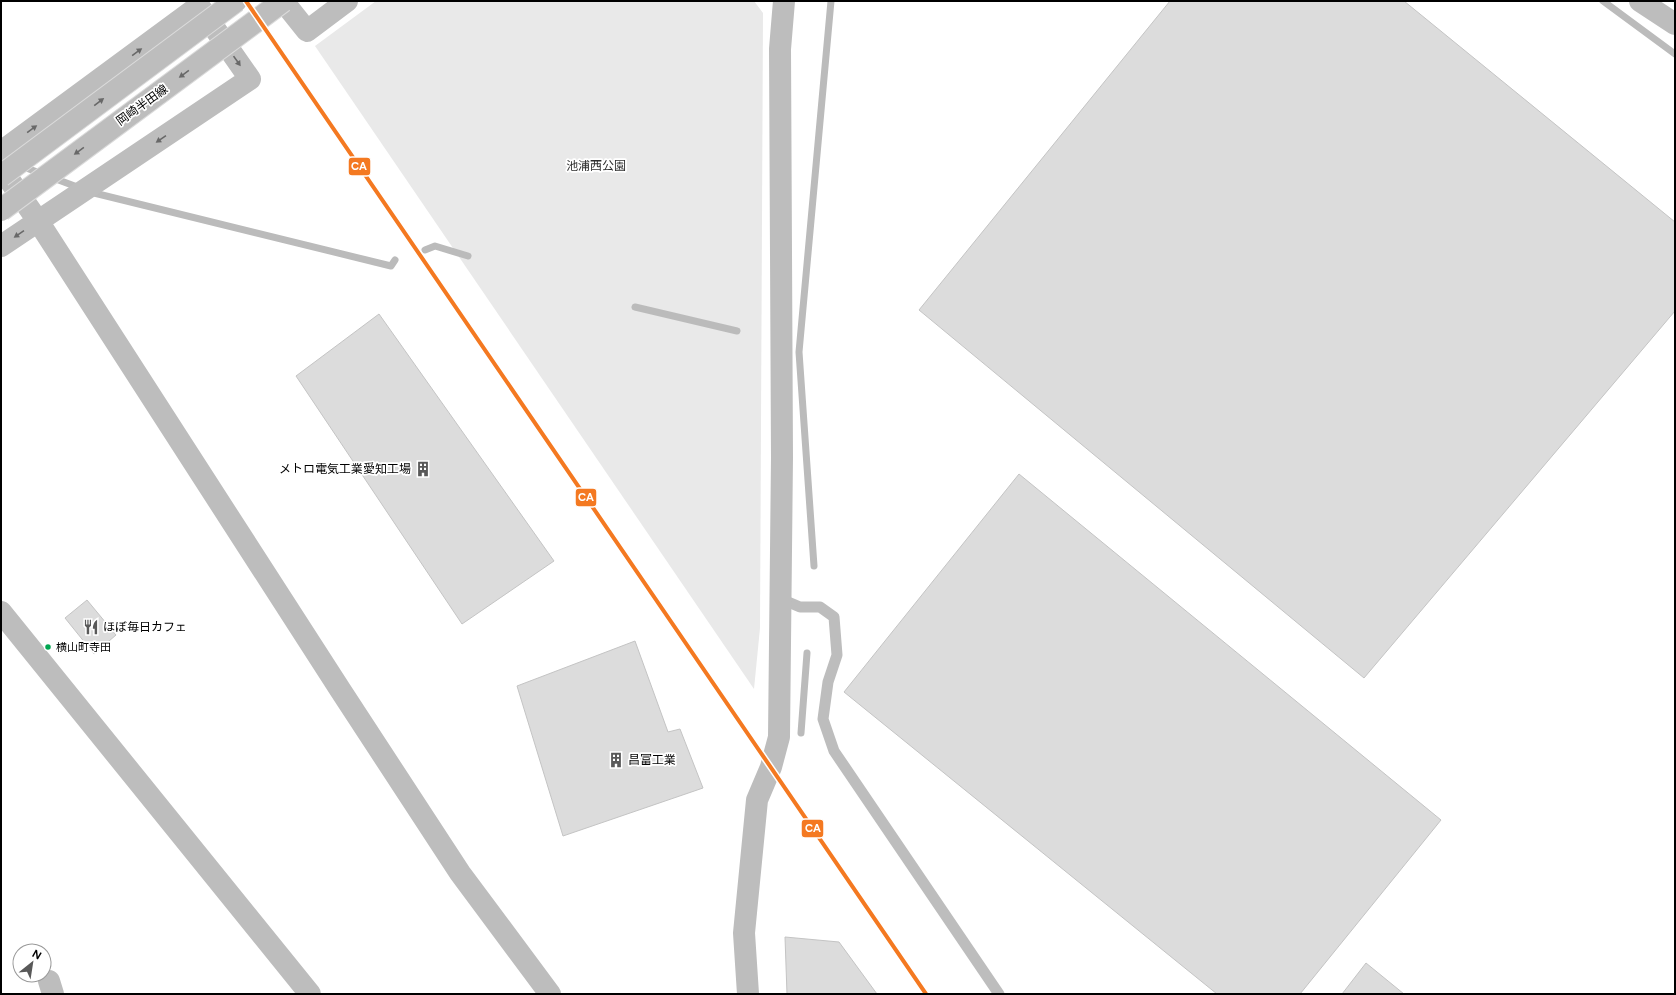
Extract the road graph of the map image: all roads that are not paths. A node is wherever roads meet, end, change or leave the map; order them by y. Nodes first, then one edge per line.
1 (236, 1) edge
2 (283, 1) edge
3 (347, 1) edge
4 (784, 1) edge
5 (1640, 1) edge
6 (1675, 24) edge
7 (1, 152) edge
8 (1, 168) edge
9 (1, 176) edge
10 (1, 210) edge
11 (38, 221) junction
12 (1, 246) edge
13 (781, 599) junction
14 (1, 612) edge
15 (310, 994) edge
16 (550, 994) edge
17 (748, 994) edge
18 (999, 994) edge

9 -> 1 street, bridge
2 - 3 street
2 -> 10 street, 岡崎半田線, bridge
4 - 13 street
5 - 6 street
7 -> 11 street
8 - 11 street
11 -> 12 street
11 - 16 street
13 - 17 street
13 - 18 lane
14 - 15 street

